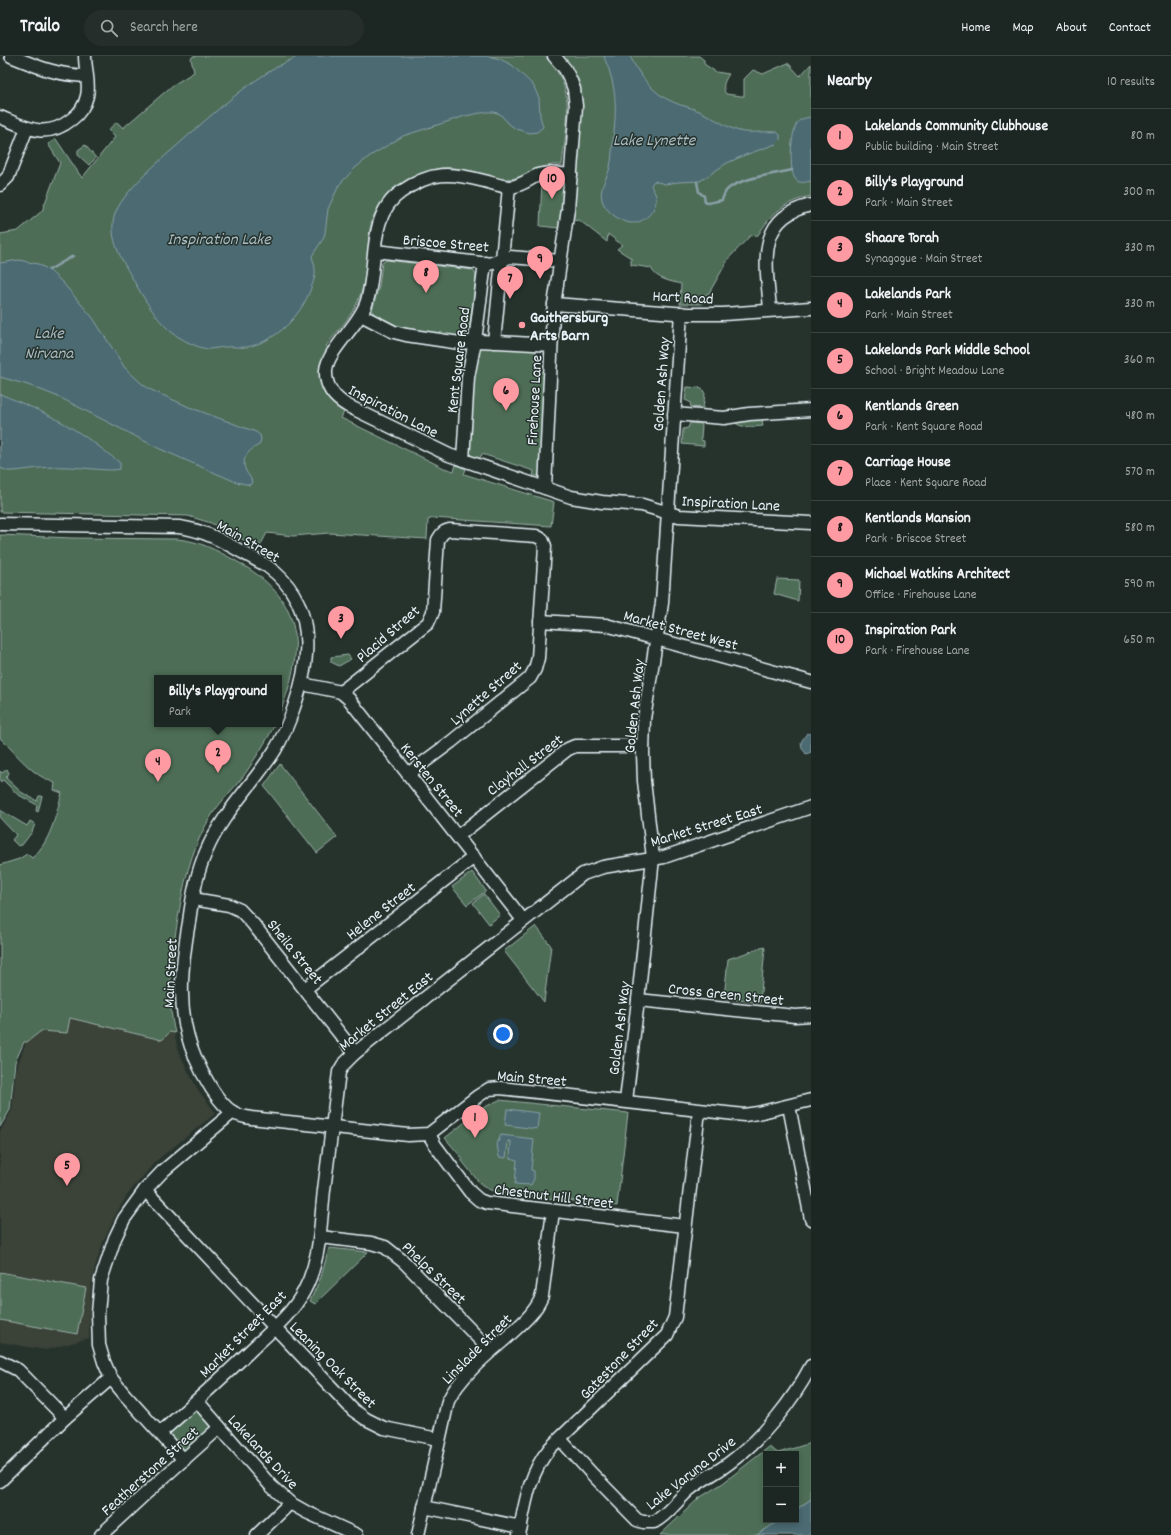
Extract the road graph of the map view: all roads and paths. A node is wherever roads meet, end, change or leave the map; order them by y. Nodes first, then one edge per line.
1 (11, 56) edge
2 (85, 56) edge
3 (554, 56) edge
4 (86, 76) junction
5 (0, 117) edge
6 (28, 128) junction
7 (571, 175) junction
8 (0, 185) edge
9 (508, 187) junction
10 (811, 205) edge
11 (375, 251) junction
12 (502, 259) junction
13 (560, 260) junction
14 (485, 263) junction
15 (554, 304) junction
16 (811, 308) edge
17 (770, 310) junction
18 (681, 313) junction
19 (361, 315) junction
20 (475, 341) junction
21 (494, 342) junction
22 (552, 345) junction
23 (811, 410) edge
24 (674, 414) junction
25 (463, 460) junction
26 (545, 488) junction
27 (669, 513) junction
28 (811, 523) edge
29 (0, 524) edge
30 (438, 540) joint
31 (540, 621) junction
32 (657, 639) junction
33 (811, 682) edge
34 (302, 684) junction
35 (342, 692) junction
36 (643, 746) junction
37 (408, 774) junction
38 (811, 807) edge
39 (458, 836) junction
40 (474, 857) junction
41 (653, 858) junction
42 (192, 899) junction
43 (523, 920) junction
44 (306, 989) junction
45 (638, 1000) junction
46 (811, 1015) edge
47 (355, 1053) junction
48 (811, 1100) edge
49 (626, 1102) junction
50 (789, 1106) junction
51 (699, 1110) junction
52 (233, 1112) junction
53 (332, 1126) junction
54 (429, 1134) junction
55 (145, 1190) junction
56 (554, 1211) junction
57 (811, 1219) edge
58 (685, 1226) junction
59 (320, 1237) junction
60 (275, 1328) junction
61 (491, 1351) junction
62 (0, 1361) edge
63 (811, 1366) edge
64 (111, 1378) junction
65 (197, 1401) junction
66 (65, 1418) junction
67 (219, 1428) junction
68 (160, 1433) junction
69 (438, 1439) junction
70 (560, 1439) junction
71 (184, 1460) junction
72 (0, 1481) edge
73 (290, 1503) junction
74 (424, 1507) junction
75 (520, 1531) edge
76 (101, 1535) edge
77 (257, 1535) edge
78 (357, 1535) edge
79 (418, 1535) edge

1 - 4 street
2 - 4 street
3 - 7 street, Firehouse Lane
4 - 6 street
5 - 6 street
6 - 8 street
7 - 9 street
7 - 13 street, Firehouse Lane
9 - 11 street, Inspiration Lane
9 - 12 street, Kent Square Road
10 - 17 street
11 - 14 street, Briscoe Street
11 - 19 street, Inspiration Lane
12 - 13 street, Briscoe Street
12 - 14 street, Briscoe Street
12 - 21 street, Kent Square Road
13 - 15 street, Firehouse Lane
14 - 20 street, Kent Square Road
15 - 18 street, Hart Road
15 - 22 street, Firehouse Lane
16 - 17 street, Hart Road
17 - 18 street, Hart Road
18 - 24 street, Golden Ash Way
19 - 20 street
19 - 25 street, Inspiration Lane
20 - 21 street
20 - 25 street, Kent Square Road
21 - 22 street
22 - 26 street, Firehouse Lane
23 - 24 street
24 - 27 street, Golden Ash Way
25 - 26 street, Inspiration Lane
26 - 27 street, Inspiration Lane
27 - 28 street, Inspiration Lane
27 - 32 street, Golden Ash Way
29 - 34 street, Main Street
30 - 31 street, Lynette Street
30 - 35 street, Placid Street
31 - 32 street, Market Street West
31 - 37 street, Lynette Street
32 - 33 street, Market Street West
32 - 36 street, Golden Ash Way
34 - 35 street
34 - 42 street, Main Street
35 - 37 street, Kersten Street
36 - 39 street, Clayhall Street
36 - 41 street, Golden Ash Way
37 - 39 street, Kersten Street
38 - 41 street, Market Street East
39 - 40 street, Kersten Street
40 - 43 street, Kersten Street
40 - 44 street, Helene Street
41 - 43 street, Market Street East
41 - 45 street, Golden Ash Way
42 - 44 street, Sheila Street
42 - 52 street, Main Street
43 - 47 street, Market Street East
44 - 47 street, Sheila Street
45 - 46 street, Cross Green Street
45 - 49 street, Golden Ash Way
47 - 53 street, Market Street East
48 - 50 street, Main Street
49 - 51 street, Main Street
49 - 54 street, Main Street
50 - 51 street, Main Street
50 - 57 street
51 - 58 street, Gatestone Street
52 - 53 street, Main Street
52 - 55 street
53 - 54 street, Main Street
53 - 59 street, Market Street East
54 - 56 street, Chestnut Hill Street
55 - 60 street, Leaning Oak Street
55 - 64 street
56 - 58 street, Chestnut Hill Street
56 - 61 street, Linslade Street
58 - 70 street, Gatestone Street
59 - 60 street, Market Street East
59 - 61 street, Phelps Street
60 - 65 street, Market Street East
60 - 69 street, Leaning Oak Street
61 - 69 street, Linslade Street
62 - 66 street
63 - 70 street, Lake Varuna Drive
64 - 66 street
64 - 68 street
65 - 67 street, Lakelands Drive
65 - 68 street, Market Street East
66 - 72 street
67 - 71 street, Featherstone Street
67 - 73 street, Lakelands Drive
68 - 71 street
69 - 74 street, Linslade Street
70 - 75 street, Gatestone Street
71 - 76 street, Featherstone Street
73 - 77 street
73 - 78 street, Lakelands Drive
74 - 75 street
74 - 79 street, Linslade Street

